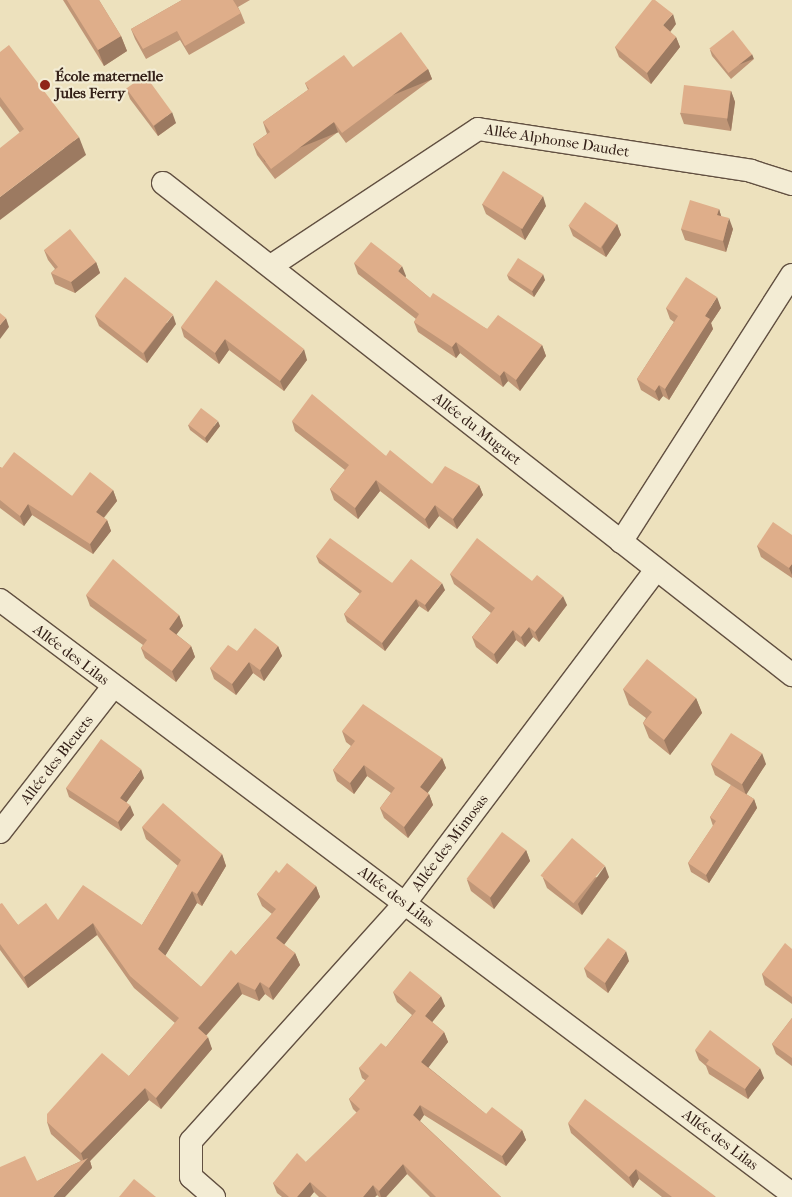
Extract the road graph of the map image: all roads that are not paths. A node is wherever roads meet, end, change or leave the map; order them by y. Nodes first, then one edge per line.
1 (162, 184) dead end
2 (792, 184) edge
3 (270, 266) junction
4 (792, 275) edge
5 (620, 542) junction
6 (656, 570) junction
7 (0, 600) edge
8 (792, 675) edge
9 (113, 687) junction
10 (0, 832) edge
11 (405, 903) junction
12 (792, 1194) edge
13 (214, 1197) edge

1 - 3 street, Allée du Muguet
2 - 3 street, Allée Alphonse Daudet
3 - 5 street, Allée du Muguet
4 - 5 street
5 - 6 street, Allée du Muguet
6 - 8 street, Allée du Muguet
6 - 11 street, Allée des Mimosas
7 - 9 street, Allée des Lilas
9 - 10 street, Allée des Bleuets
9 - 11 street, Allée des Lilas
11 - 12 street, Allée des Lilas
11 - 13 street, Allée des Mimosas

